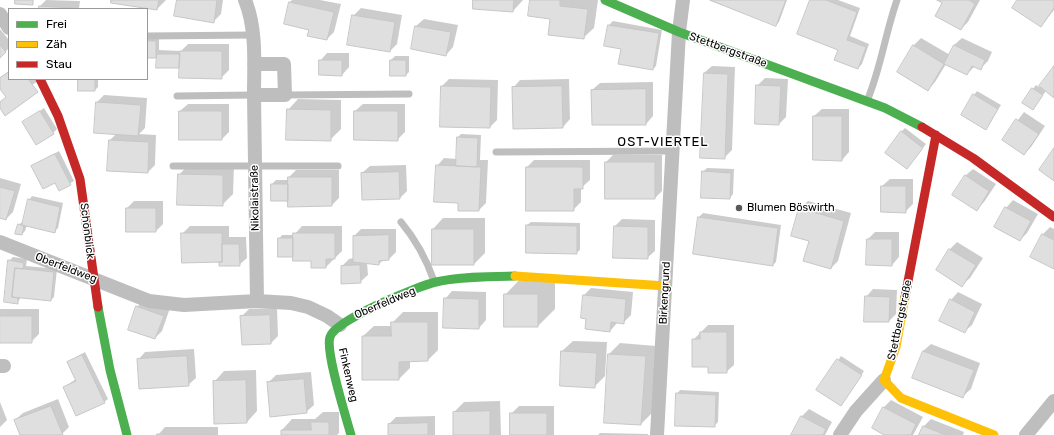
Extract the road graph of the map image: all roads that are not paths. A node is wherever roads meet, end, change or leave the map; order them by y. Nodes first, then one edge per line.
1 (245, 0) edge
2 (605, 0) edge
3 (683, 0) edge
4 (897, 0) edge
5 (0, 14) edge
6 (8, 26) edge
7 (679, 32) junction
8 (253, 35) junction
9 (148, 36) edge
10 (254, 64) junction
11 (40, 80) edge
12 (409, 94) dead end
13 (254, 95) junction
14 (285, 95) junction
15 (177, 96) dead end
16 (867, 101) junction
17 (936, 135) junction
18 (672, 151) junction
19 (496, 152) dead end
20 (173, 166) dead end
21 (255, 166) junction
22 (338, 166) dead end
23 (1054, 218) edge
24 (401, 222) dead end
25 (0, 242) edge
26 (93, 279) junction
27 (434, 282) junction
28 (666, 286) junction
29 (257, 301) junction
30 (340, 325) junction
31 (884, 380) junction
32 (1054, 401) edge
33 (127, 435) edge
34 (351, 435) edge
35 (657, 435) edge
36 (840, 435) edge
37 (994, 435) edge
38 (1026, 435) edge

1 - 8 street, Nikolaistraße
2 - 7 street, Stettbergstraße
3 - 7 street, Birkengrund
4 - 16 lane
5 - 6 street
7 - 16 street, Stettbergstraße
7 - 18 street, Birkengrund
8 - 9 lane
8 - 10 street, Nikolaistraße
10 - 13 street, Nikolaistraße
10 - 14 street
11 - 26 street, Schönblick
12 - 14 lane
13 - 14 street
13 - 15 lane
13 - 21 street, Nikolaistraße
16 - 17 street, Stettbergstraße
17 - 23 street, Stettbergstraße
17 - 31 street, Stettbergstraße
18 - 19 lane
18 - 28 street, Birkengrund
20 - 21 lane
21 - 22 lane
21 - 29 street, Nikolaistraße
24 - 27 lane
25 - 26 street, Oberfeldweg
26 - 29 street, Oberfeldweg
26 - 33 street, Schönblick
27 - 28 street, Oberfeldweg
27 - 30 street, Oberfeldweg
28 - 35 street, Birkengrund
29 - 30 street, Oberfeldweg
30 - 34 street, Finkenweg
31 - 36 street
31 - 37 street
32 - 38 street

